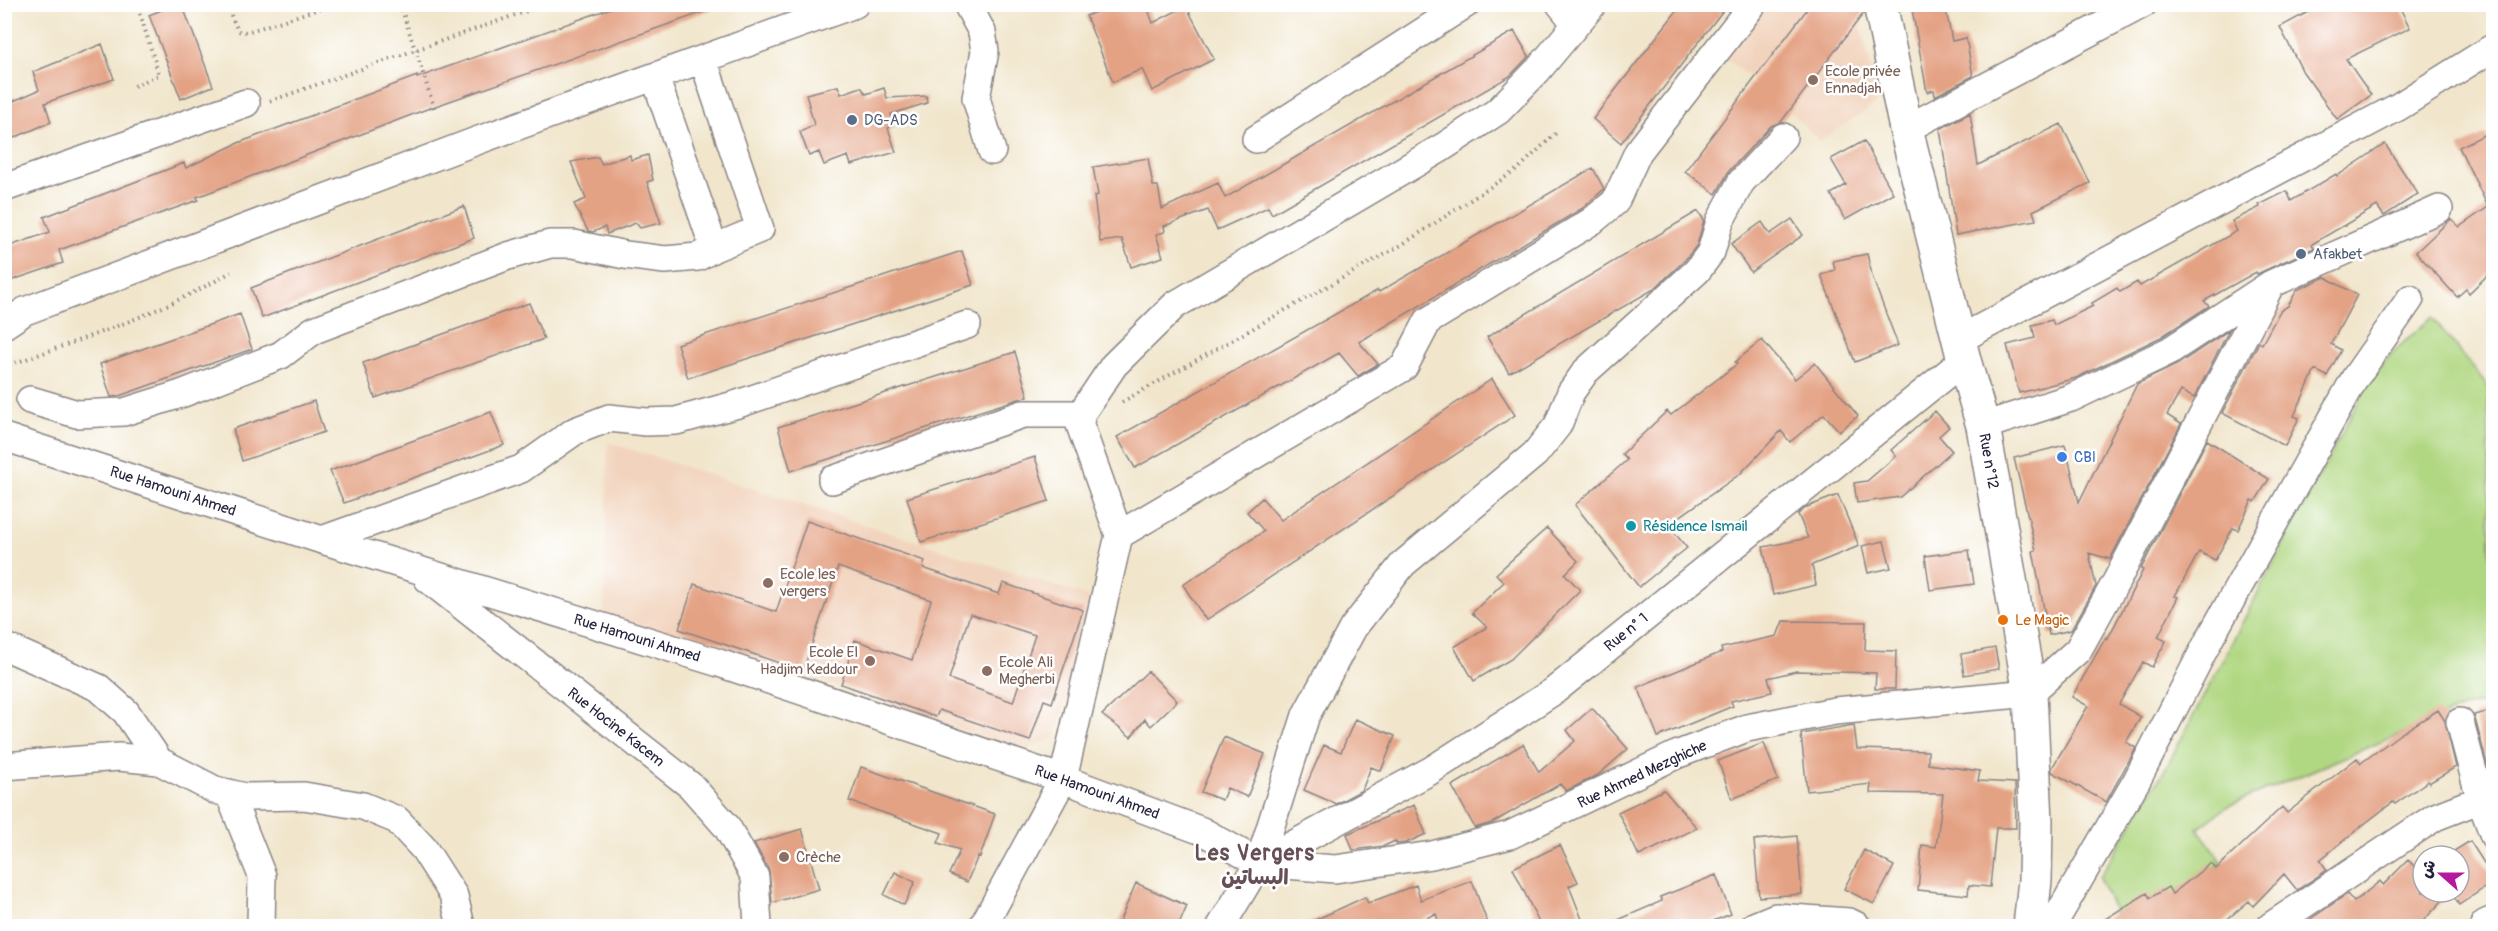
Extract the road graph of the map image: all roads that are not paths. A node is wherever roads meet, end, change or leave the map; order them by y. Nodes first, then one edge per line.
1 (855, 4) edge
2 (967, 4) edge
3 (1466, 4) edge
4 (1753, 4) edge
5 (1880, 4) edge
6 (2143, 4) edge
7 (1576, 11) edge
8 (2493, 47) edge
9 (703, 59) junction
10 (655, 77) junction
11 (246, 103) road end
12 (1906, 129) junction
13 (1783, 137) dead end
14 (1256, 139) dead end
15 (992, 151) dead end
16 (4, 188) edge
17 (2439, 209) dead end
18 (714, 248) junction
19 (2271, 284) junction
20 (2409, 299) dead end
21 (4, 325) edge
22 (967, 325) dead end
23 (1962, 350) junction
24 (30, 400) dead end
25 (1081, 420) junction
26 (1983, 426) junction
27 (4, 437) edge
28 (832, 480) dead end
29 (1119, 535) junction
30 (322, 540) junction
31 (413, 567) junction
32 (4, 646) edge
33 (2030, 693) junction
34 (2460, 722) dead end
35 (159, 761) junction
36 (4, 766) edge
37 (1063, 779) junction
38 (230, 793) junction
39 (2487, 796) edge
40 (2493, 836) edge
41 (1259, 862) junction
42 (2493, 922) edge
43 (261, 927) edge
44 (461, 927) edge
45 (758, 927) edge
46 (983, 927) edge
47 (1221, 927) edge
48 (1754, 927) edge
49 (1857, 927) edge
50 (2030, 927) edge
51 (2052, 927) edge
52 (2271, 927) edge
53 (2487, 927) edge

1 - 9 street
2 - 15 street
3 - 14 street
4 - 29 street
5 - 12 main road, Rue n°12
6 - 12 street
7 - 25 street
8 - 23 street, Rue n° 1
9 - 10 street
9 - 18 street
10 - 18 street
10 - 21 street
11 - 16 street
12 - 23 main road, Rue n°12
13 - 41 street
17 - 19 street
18 - 24 street
19 - 26 street
19 - 33 street
20 - 51 street
22 - 30 street
23 - 26 main road, Rue n°12
23 - 41 street, Rue n° 1
25 - 28 street
25 - 29 street
26 - 33 main road, Rue n°12
27 - 30 street, Rue Hamouni Ahmed
29 - 37 street
30 - 31 street, Rue Hamouni Ahmed
31 - 37 street, Rue Hamouni Ahmed
31 - 45 street, Rue Hocine Kacem
32 - 35 street
33 - 41 street, Rue Ahmed Mezghiche
33 - 50 main road, Rue n°12
34 - 39 street
35 - 36 street
35 - 38 street
37 - 41 street, Rue Hamouni Ahmed
37 - 46 street
38 - 43 street
38 - 44 street
39 - 40 street
39 - 52 street
41 - 47 street
42 - 53 main road
48 - 49 street

